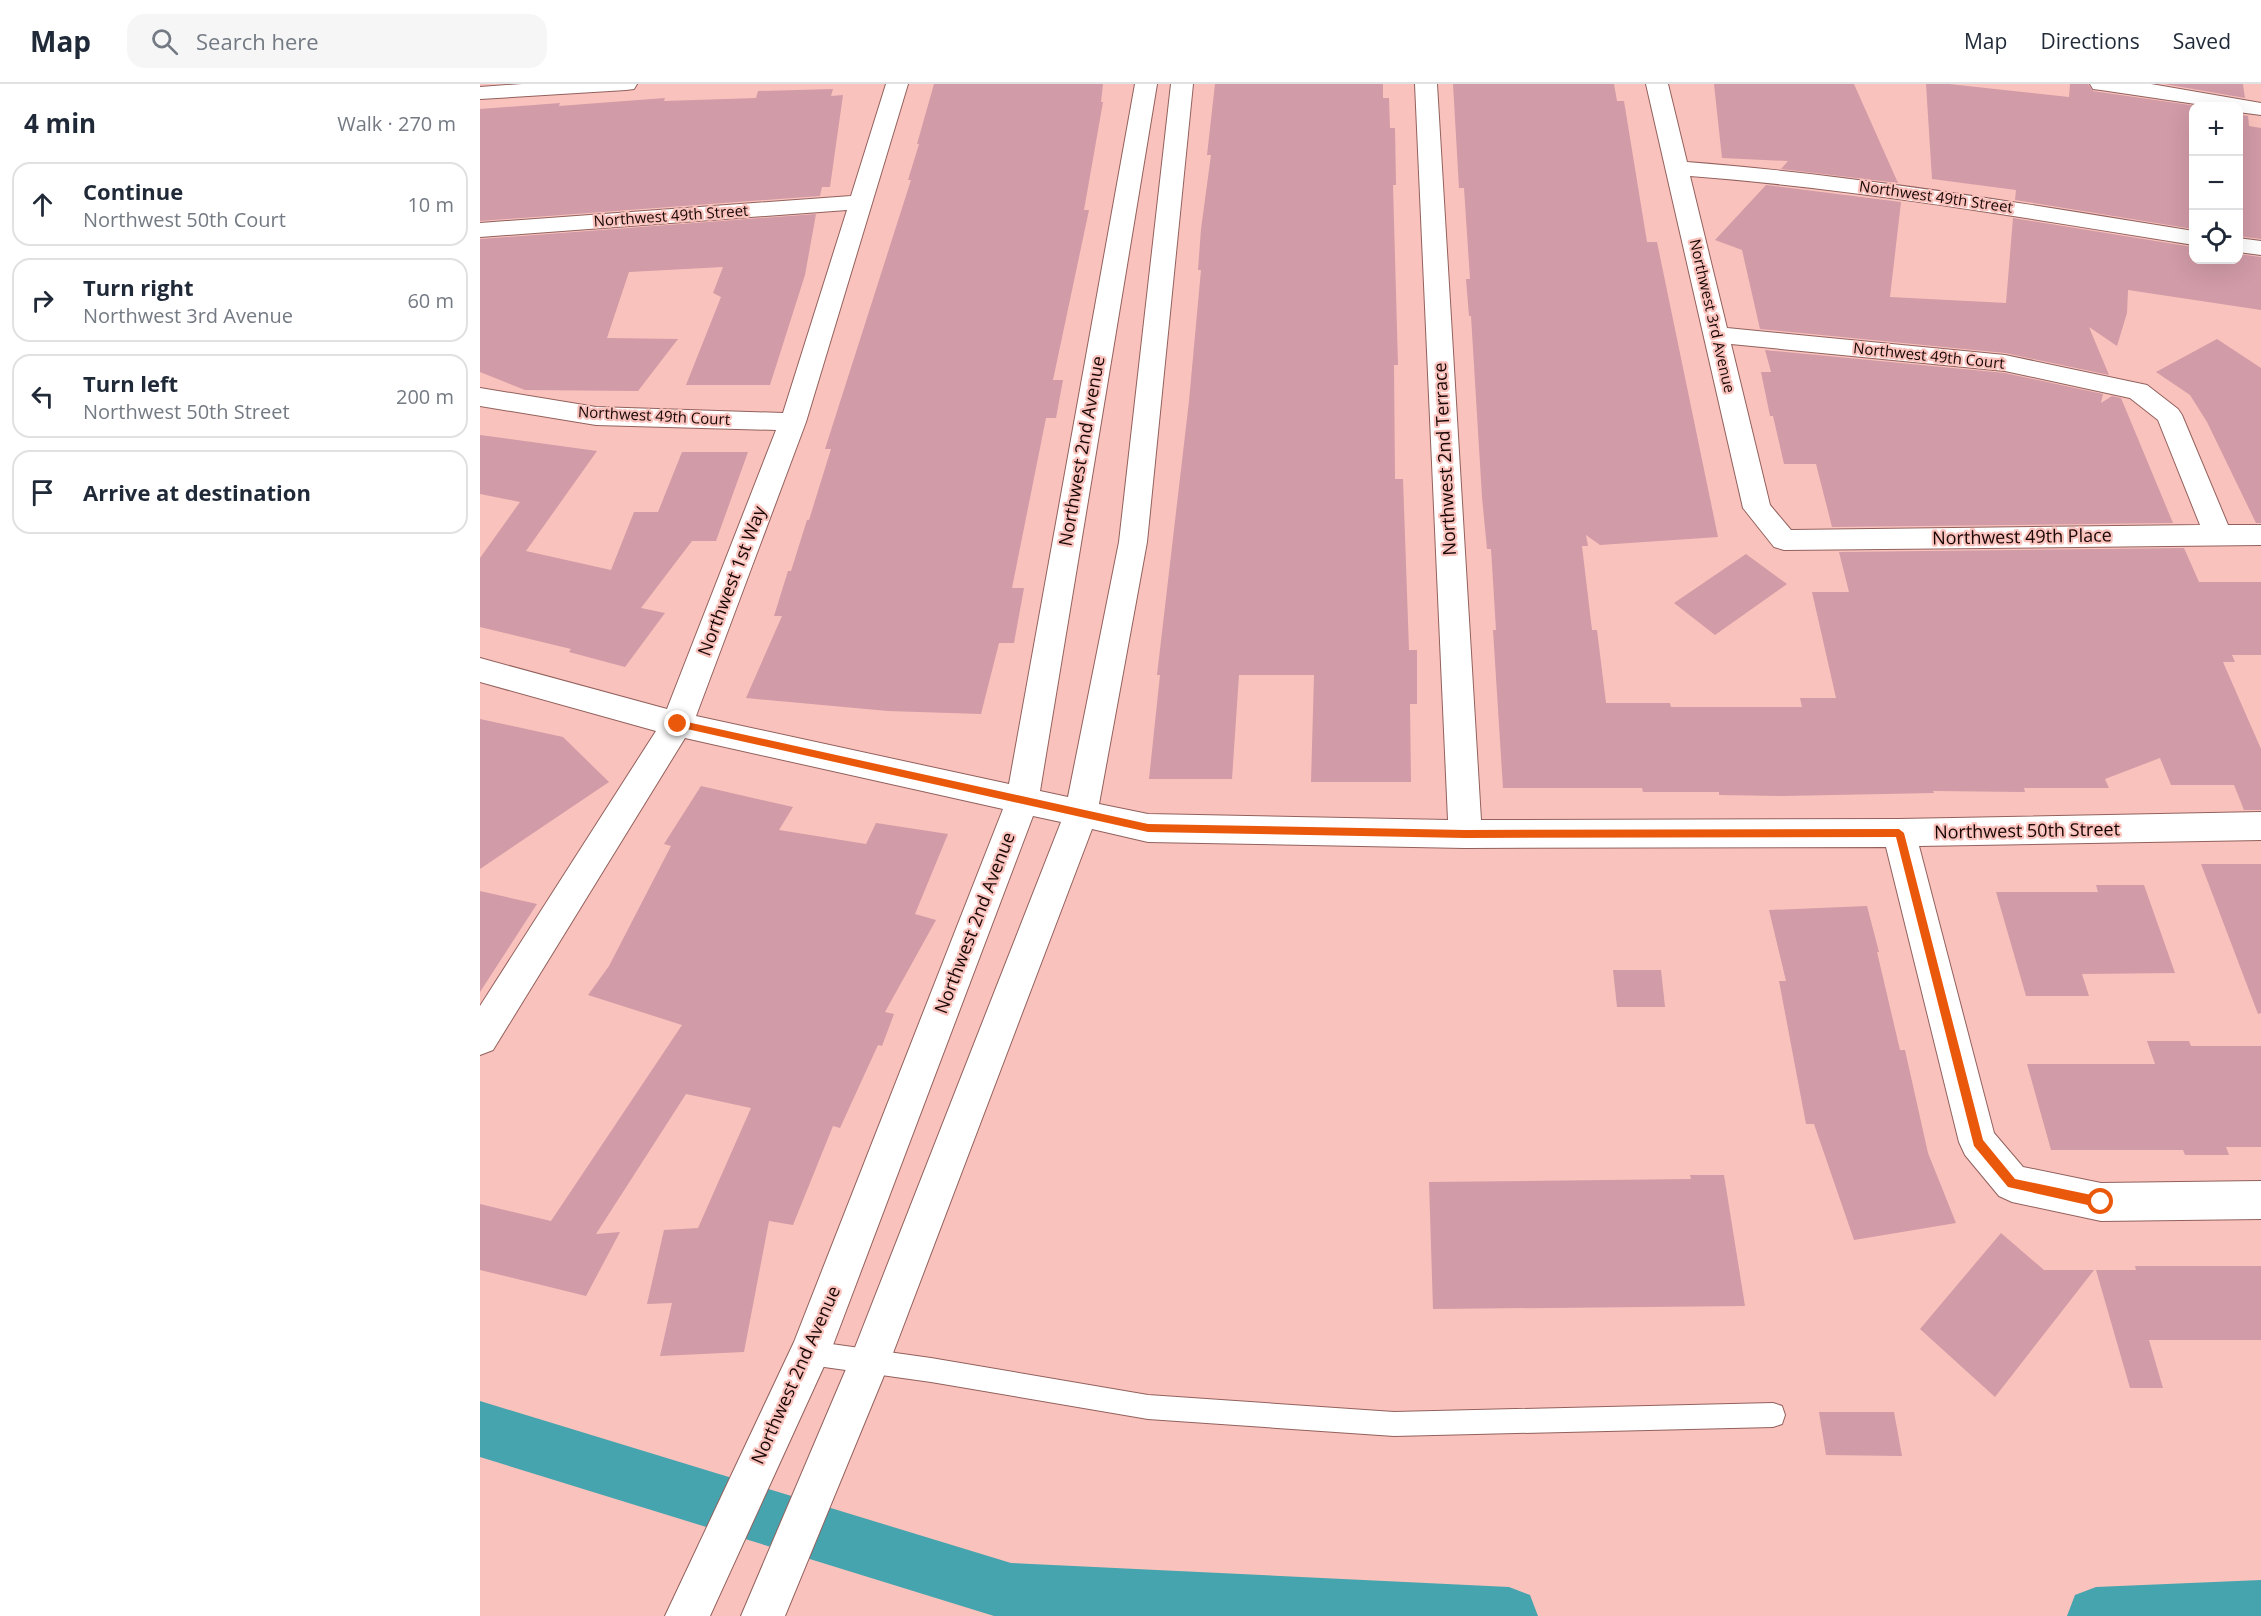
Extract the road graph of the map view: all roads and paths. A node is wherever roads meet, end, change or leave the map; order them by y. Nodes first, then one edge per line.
1 (626, 84) edge
2 (897, 84) edge
3 (1146, 84) edge
4 (1182, 84) edge
5 (1426, 84) edge
6 (1658, 84) edge
7 (2101, 84) edge
8 (480, 93) edge
9 (2261, 109) edge
10 (1677, 168) junction
11 (861, 202) junction
12 (480, 230) edge
13 (2189, 237) edge
14 (2243, 246) edge
15 (2261, 248) edge
16 (1718, 335) junction
17 (480, 397) edge
18 (793, 422) junction
19 (2218, 535) junction
20 (2261, 535) edge
21 (1784, 540) joint
22 (480, 670) edge
23 (678, 724) junction
24 (1022, 801) junction
25 (1081, 814) junction
26 (2261, 826) edge
27 (1899, 833) junction
28 (1465, 834) junction
29 (481, 1038) edge
30 (2261, 1200) edge
31 (810, 1353) junction
32 (870, 1361) junction
33 (1773, 1415) dead end
34 (687, 1616) edge
35 (763, 1616) edge

1 - 8 street
2 - 11 street, Northwest 1st Way
3 - 24 street, Northwest 2nd Avenue
4 - 25 street
5 - 28 street, Northwest 2nd Terrace
6 - 10 street, Northwest 3rd Avenue
7 - 9 street
10 - 13 street, Northwest 49th Street
10 - 16 street, Northwest 3rd Avenue
11 - 12 street, Northwest 49th Street
11 - 18 street, Northwest 1st Way
14 - 15 street
16 - 19 street, Northwest 49th Court
16 - 21 street, Northwest 3rd Avenue
17 - 18 street, Northwest 49th Court
18 - 23 street, Northwest 1st Way
19 - 20 street, Northwest 49th Place
19 - 21 street, Northwest 49th Place
22 - 23 street, Northwest 50th Street
23 - 24 street, Northwest 50th Street
23 - 29 street, Northwest 1st Way
24 - 25 street, Northwest 50th Street
24 - 31 street, Northwest 2nd Avenue
25 - 28 street, Northwest 50th Street
25 - 32 street
26 - 27 street, Northwest 50th Street
27 - 28 street, Northwest 50th Street
27 - 30 street
31 - 32 lane
31 - 34 street, Northwest 2nd Avenue
32 - 33 lane
32 - 35 street

